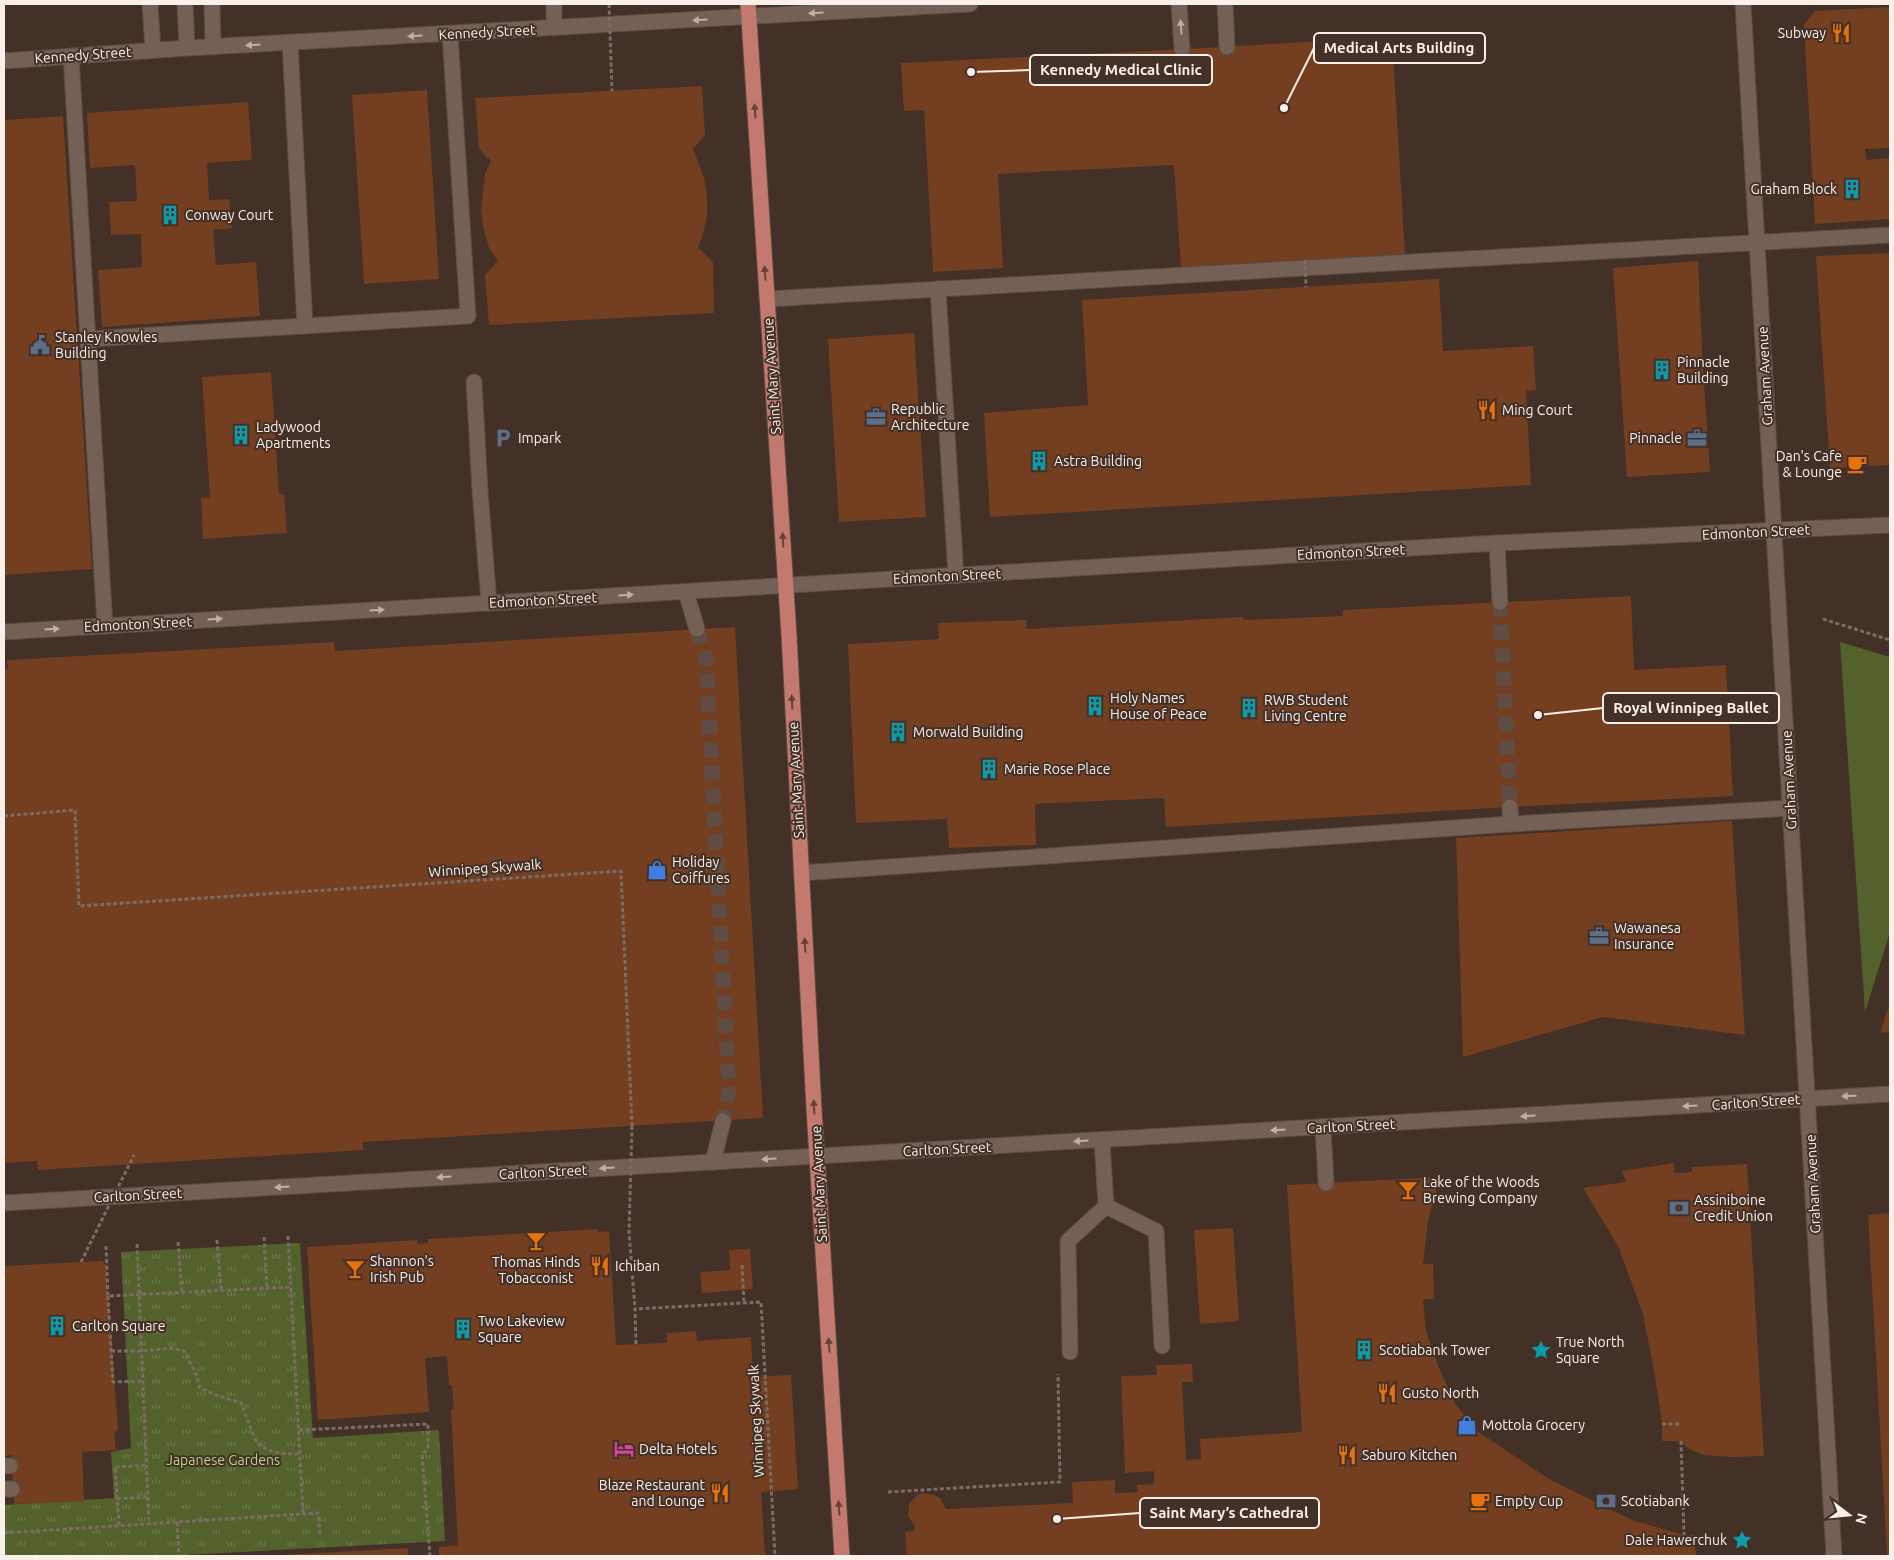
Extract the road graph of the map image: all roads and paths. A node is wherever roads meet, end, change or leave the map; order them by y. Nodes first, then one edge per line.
1 (150, 4) edge
2 (185, 4) edge
3 (212, 4) edge
4 (554, 4) edge
5 (609, 4) edge
6 (961, 4) edge
7 (1179, 4) edge
8 (1225, 4) edge
9 (1743, 4) edge
10 (748, 10) edge
11 (554, 28) junction
12 (450, 34) junction
13 (290, 42) junction
14 (213, 47) junction
15 (1227, 47) dead end
16 (187, 48) junction
17 (153, 50) junction
18 (1182, 50) dead end
19 (71, 56) junction
20 (4, 61) edge
21 (612, 91) dead end
22 (1890, 234) edge
23 (1757, 241) junction
24 (1305, 260) dead end
25 (1306, 287) dead end
26 (938, 289) junction
27 (767, 299) junction
28 (305, 326) junction
29 (88, 339) junction
30 (474, 382) dead end
31 (1890, 525) edge
32 (1774, 531) junction
33 (1497, 543) junction
34 (956, 576) junction
35 (785, 586) junction
36 (686, 592) junction
37 (1500, 602) tunnel mouth
38 (489, 603) junction
39 (1823, 620) dead end
40 (105, 626) junction
41 (697, 630) tunnel mouth
42 (4, 632) edge
43 (1890, 640) edge
44 (1510, 807) tunnel mouth
45 (1791, 808) junction
46 (4, 816) edge
47 (1511, 824) junction
48 (801, 873) junction
49 (1890, 1094) edge
50 (1808, 1098) junction
51 (723, 1121) tunnel mouth
52 (1323, 1128) junction
53 (1102, 1140) junction
54 (134, 1155) dead end
55 (818, 1156) junction
56 (712, 1162) junction
57 (1326, 1183) dead end
58 (4, 1203) edge
59 (1106, 1206) junction
60 (288, 1236) dead end
61 (264, 1237) dead end
62 (217, 1240) dead end
63 (178, 1242) dead end
64 (137, 1244) dead end
65 (106, 1246) dead end
66 (81, 1262) dead end
67 (742, 1265) dead end
68 (291, 1287) junction
69 (266, 1288) junction
70 (221, 1290) junction
71 (182, 1292) junction
72 (139, 1294) junction
73 (108, 1296) junction
74 (744, 1303) junction
75 (635, 1309) junction
76 (636, 1344) dead end
77 (1162, 1346) dead end
78 (112, 1351) junction
79 (141, 1351) junction
80 (1070, 1352) joint
81 (142, 1381) junction
82 (1662, 1424) dead end
83 (1680, 1424) dead end
84 (299, 1430) junction
85 (1681, 1440) dead end
86 (300, 1454) junction
87 (146, 1465) junction
88 (888, 1492) dead end
89 (148, 1497) junction
90 (117, 1499) junction
91 (304, 1514) junction
92 (177, 1522) junction
93 (148, 1524) junction
94 (119, 1526) junction
95 (4, 1532) edge
96 (1684, 1535) dead end
97 (320, 1536) dead end
98 (179, 1556) edge
99 (430, 1556) edge
100 (775, 1556) edge
101 (842, 1556) edge
102 (1834, 1556) edge

1 - 17 street
2 - 16 street
3 - 14 street
4 - 11 street
5 - 21 path, bridge
6 -> 10 street, Kennedy Street
18 -> 7 street
8 - 15 street
9 - 23 street, Graham Avenue
10 -> 11 street, Kennedy Street
27 -> 10 main road, Saint Mary Avenue
11 - 12 street, Kennedy Street
12 -> 13 street, Kennedy Street
12 - 28 street
13 -> 14 street, Kennedy Street
13 - 28 street
14 - 16 street, Kennedy Street
16 - 17 street, Kennedy Street
17 - 19 street, Kennedy Street
19 - 20 street, Kennedy Street
19 - 29 street
22 - 23 street
23 - 26 street
23 - 32 street, Graham Avenue
24 - 25 path, bridge
26 - 27 street
26 - 34 street
35 -> 27 main road, Saint Mary Avenue
28 - 29 street
29 - 40 street
30 - 38 street
31 - 32 street, Edmonton Street
32 - 33 street, Edmonton Street
32 - 45 street, Graham Avenue
33 - 34 street, Edmonton Street
33 - 37 street
34 - 35 street, Edmonton Street
35 - 36 street, Edmonton Street
48 -> 35 main road, Saint Mary Avenue
38 -> 36 street, Edmonton Street
36 - 41 street
40 -> 38 street, Edmonton Street
39 - 43 path
42 -> 40 street, Edmonton Street
44 - 47 street
45 - 47 street
45 - 50 street, Graham Avenue
46 - 75 path, Winnipeg Skywalk, bridge
47 - 48 street
55 -> 48 main road, Saint Mary Avenue
49 -> 50 street, Carlton Street
50 -> 52 street, Carlton Street
50 - 102 street, Graham Avenue
51 - 56 street
52 -> 53 street, Carlton Street
52 - 57 street
53 -> 55 street, Carlton Street
53 - 59 street
54 - 66 path, bridge
55 -> 56 street, Carlton Street
101 -> 55 main road, Saint Mary Avenue
56 -> 58 street, Carlton Street
59 - 77 street
59 - 80 street
60 - 68 path
61 - 69 path
62 - 70 path
63 - 71 path
64 - 72 path
65 - 73 path
67 - 74 path
68 - 69 path
68 - 84 path
69 - 70 path
70 - 71 path
71 - 72 path
72 - 73 path
72 - 79 path
73 - 78 path
74 - 75 path, Winnipeg Skywalk
74 - 100 path, Winnipeg Skywalk
75 - 76 path, Winnipeg Skywalk
78 - 79 path
78 - 81 path
79 - 81 path
79 - 86 path
80 - 88 path
81 - 87 path
82 - 83 path
84 - 86 path
84 - 99 path
85 - 96 path
86 - 91 path
87 - 89 path
87 - 90 path
89 - 90 path
89 - 93 path
90 - 94 path
91 - 92 path
91 - 97 path
92 - 93 path
92 - 98 path
93 - 94 path
94 - 95 path

